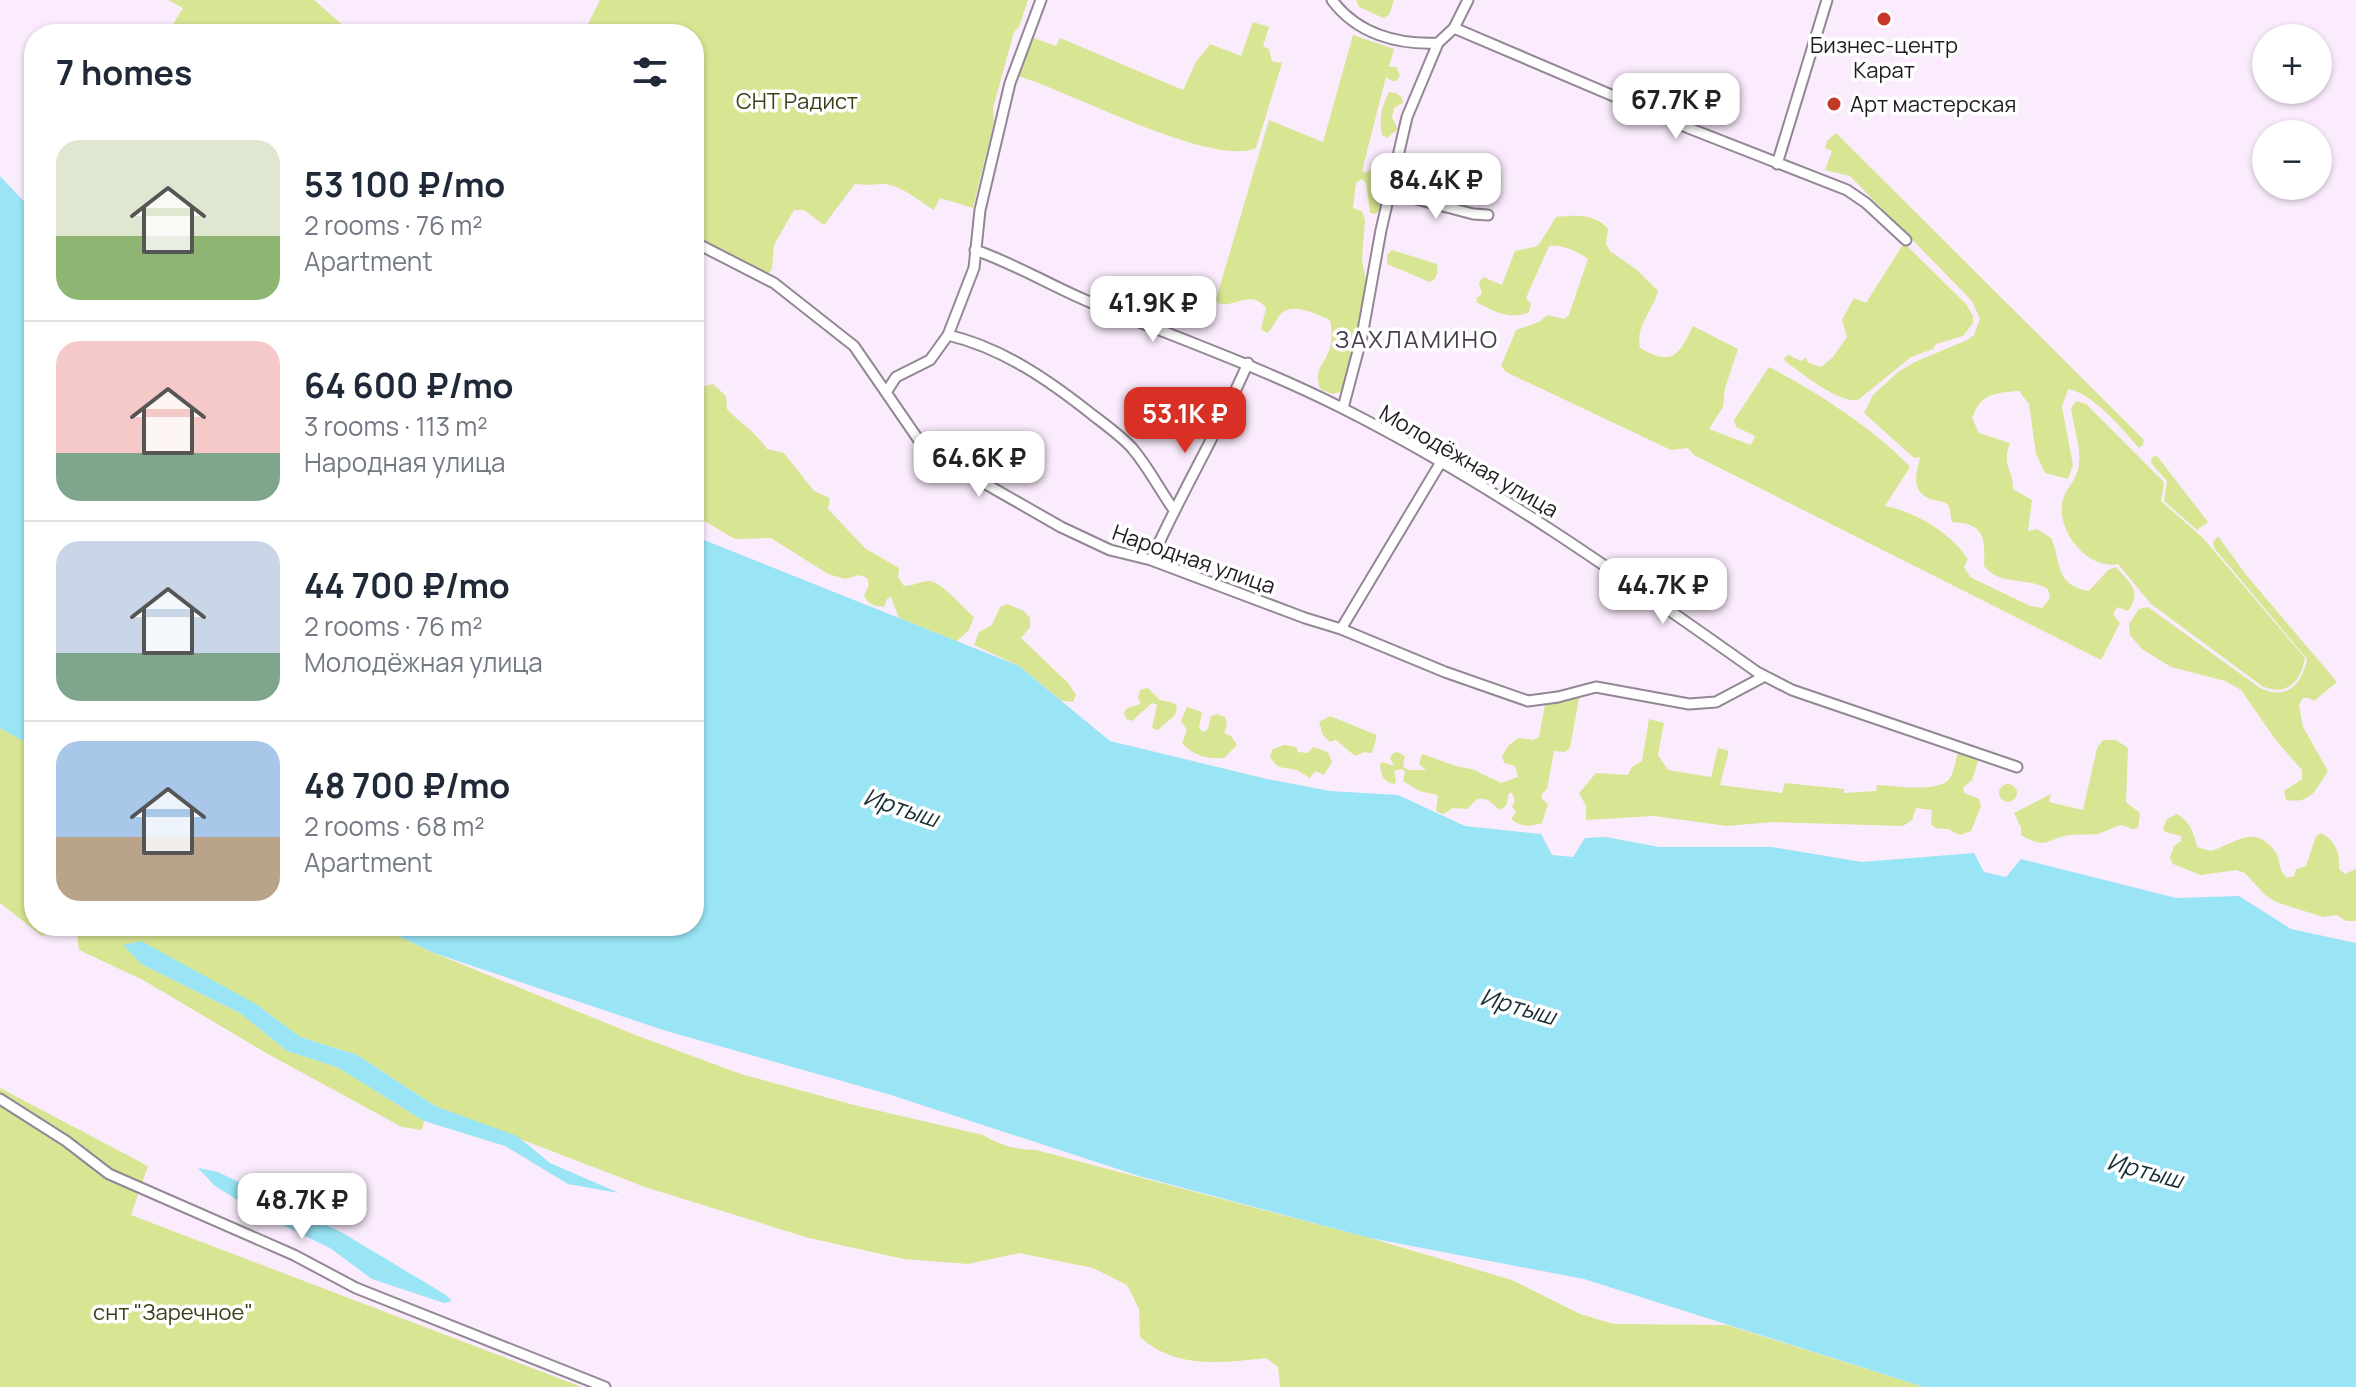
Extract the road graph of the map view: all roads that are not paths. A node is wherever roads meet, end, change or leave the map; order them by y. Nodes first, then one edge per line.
1 (1041, 0) edge
2 (1332, 0) edge
3 (1468, 0) edge
4 (1827, 0) edge
5 (1454, 28) junction
6 (1438, 43) junction
7 (1777, 164) junction
8 (1390, 192) junction
9 (1488, 215) dead end
10 (1906, 240) dead end
11 (704, 247) edge
12 (975, 250) junction
13 (948, 335) junction
14 (1248, 363) junction
15 (887, 391) junction
16 (1343, 408) junction
17 (1441, 462) junction
18 (1174, 510) junction
19 (1151, 560) junction
20 (1341, 629) junction
21 (1765, 676) junction
22 (2017, 767) dead end
23 (0, 1099) edge
24 (605, 1387) edge

1 - 12 street
2 - 6 street
3 - 5 street
4 - 7 street
5 - 6 street
5 - 7 street
6 - 8 street
7 - 10 street
8 - 9 street
8 - 16 street
11 - 15 street, Народная улица
12 - 13 street
12 - 14 street, Молодёжная улица
13 - 15 street
13 - 18 street
14 - 16 street, Молодёжная улица
14 - 18 street
15 - 19 street, Народная улица
16 - 17 street, Молодёжная улица
17 - 20 street
17 - 21 street, Молодёжная улица
18 - 19 street
19 - 20 street, Народная улица
20 - 21 street, Народная улица
21 - 22 street, Молодёжная улица
23 - 24 street

